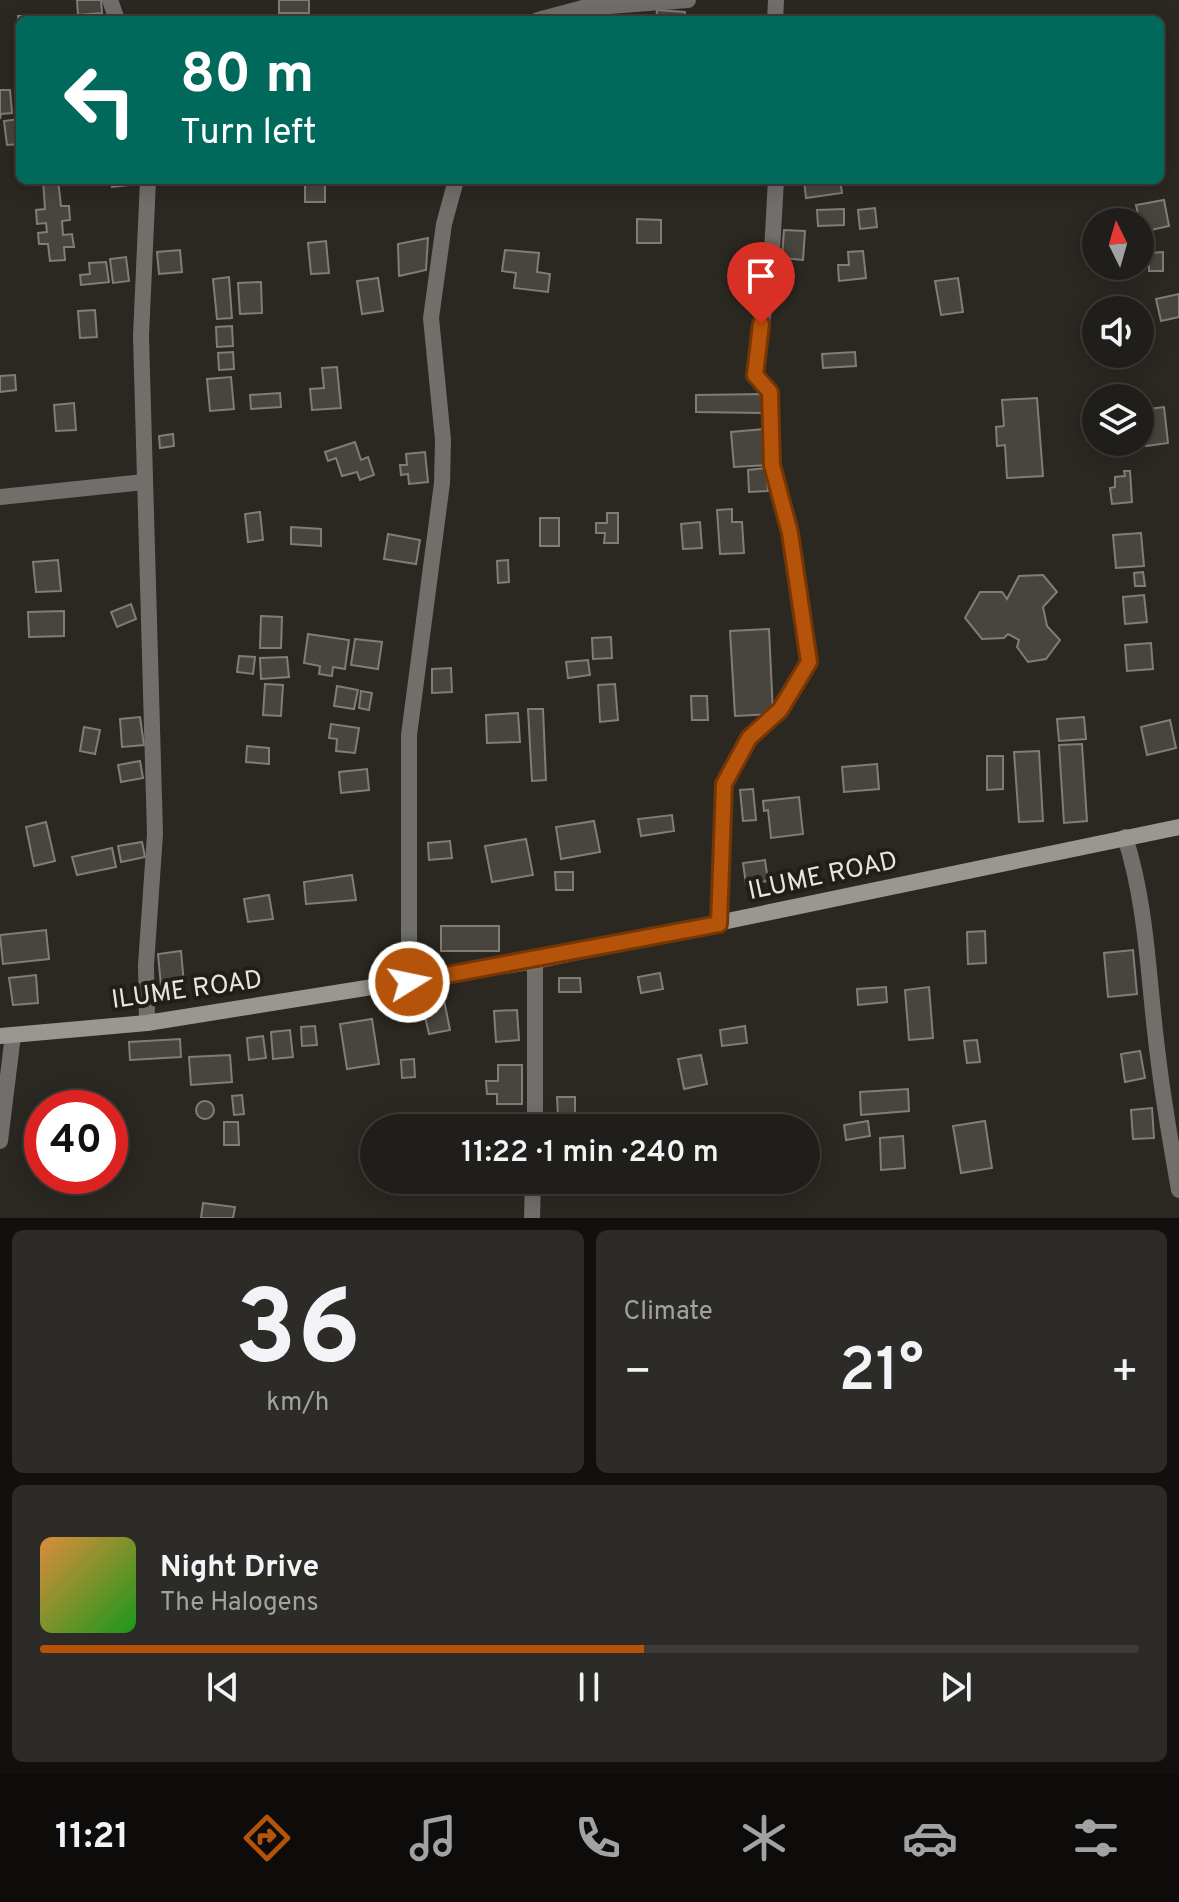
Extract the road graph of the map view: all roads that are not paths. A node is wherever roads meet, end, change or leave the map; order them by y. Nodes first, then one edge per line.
1 (688, 0) edge
2 (553, 16) edge
3 (148, 184) edge
4 (455, 184) edge
5 (776, 184) edge
6 (144, 482) junction
7 (0, 497) edge
8 (1179, 827) edge
9 (1125, 837) junction
10 (719, 924) junction
11 (535, 961) junction
12 (409, 982) junction
13 (147, 1023) junction
14 (6, 1036) edge
15 (535, 1114) edge
16 (0, 1141) edge
17 (1179, 1190) edge
18 (533, 1194) edge
19 (532, 1218) edge

1 - 2 street
3 - 6 street
4 - 12 street
5 - 10 street
6 - 7 street
6 - 13 street
8 - 9 street, ILUME ROAD
9 - 10 street, ILUME ROAD
9 - 17 street
10 - 11 street, ILUME ROAD
11 - 12 street, ILUME ROAD
11 - 15 street
12 - 13 street, ILUME ROAD
13 - 14 street, ILUME ROAD
14 - 16 street
18 - 19 street

